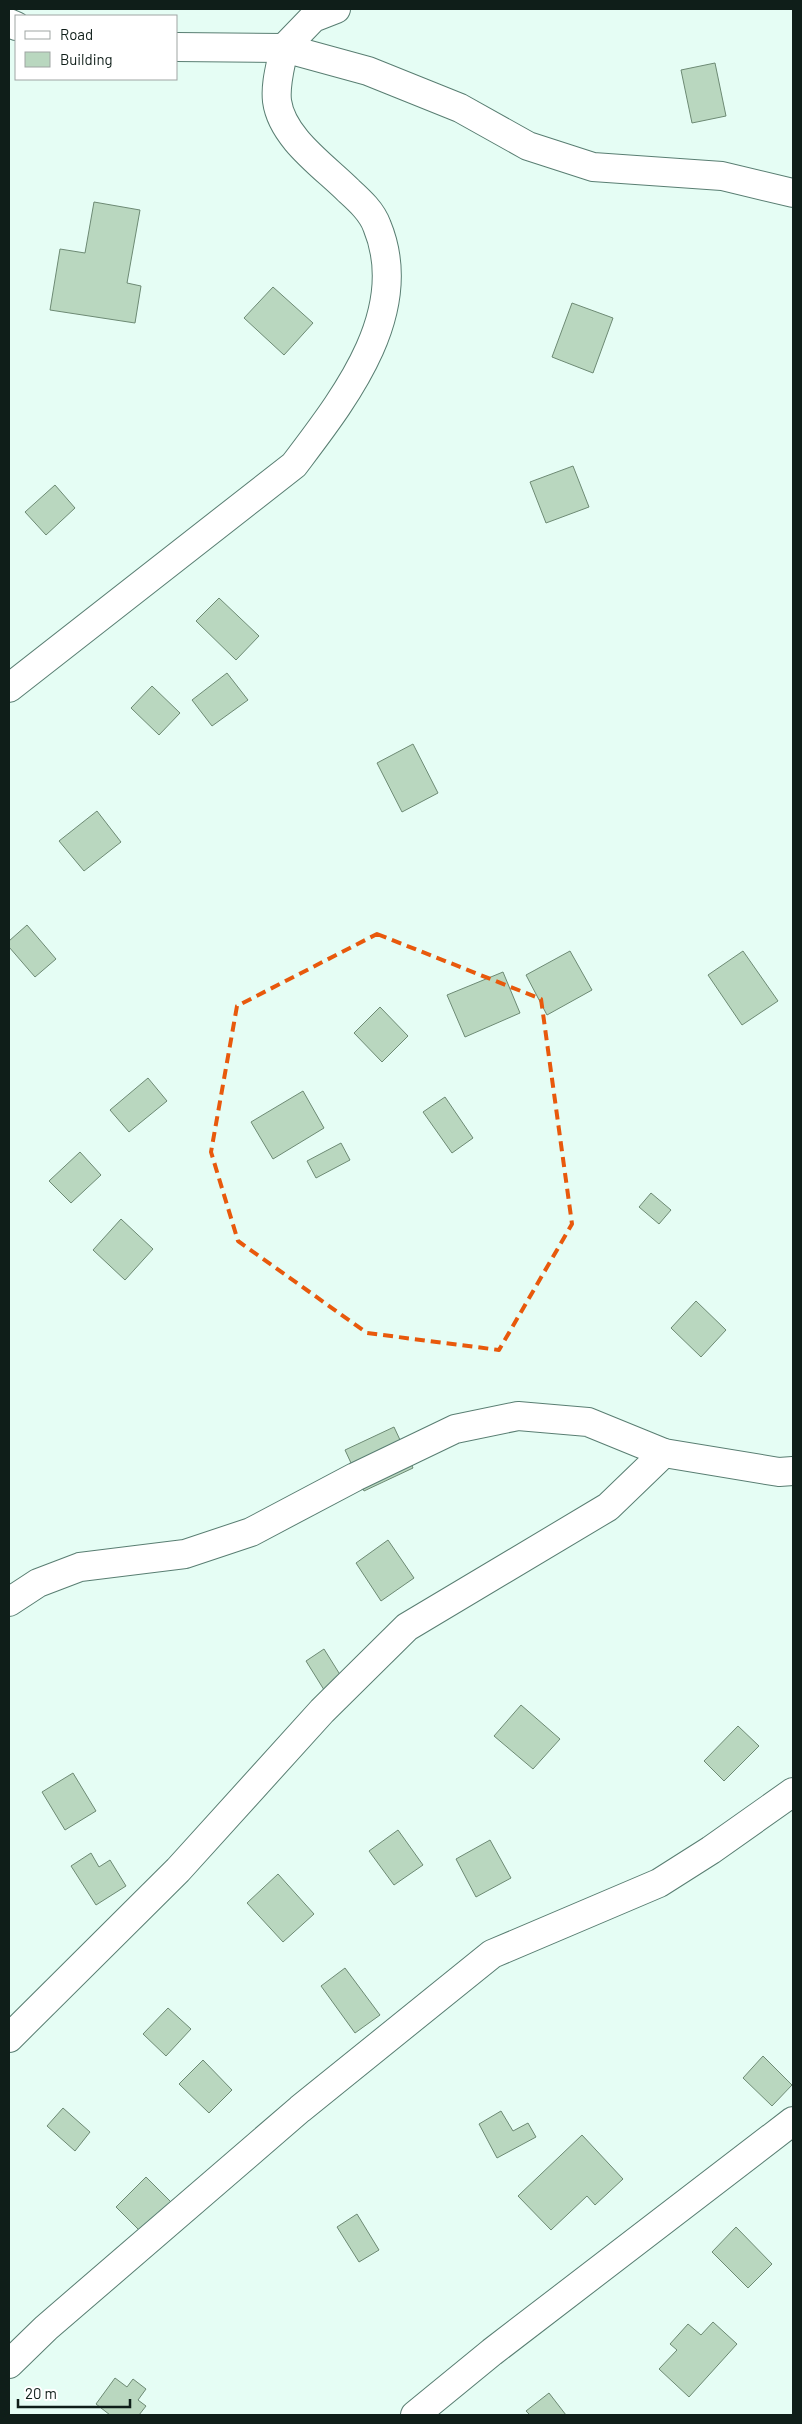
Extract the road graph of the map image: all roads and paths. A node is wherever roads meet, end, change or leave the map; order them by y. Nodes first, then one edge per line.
1 (336, 9) edge
2 (178, 47) edge
3 (284, 48) junction
4 (793, 193) edge
5 (9, 688) edge
6 (664, 1453) junction
7 (793, 1471) edge
8 (9, 1602) edge
9 (793, 1792) edge
10 (11, 2029) edge
11 (793, 2121) edge
12 (9, 2364) edge
13 (415, 2415) edge

1 - 3 street
2 - 3 street
3 - 4 street
3 - 5 street
6 - 7 street
6 - 8 street
6 - 10 street
9 - 12 street
11 - 13 street

